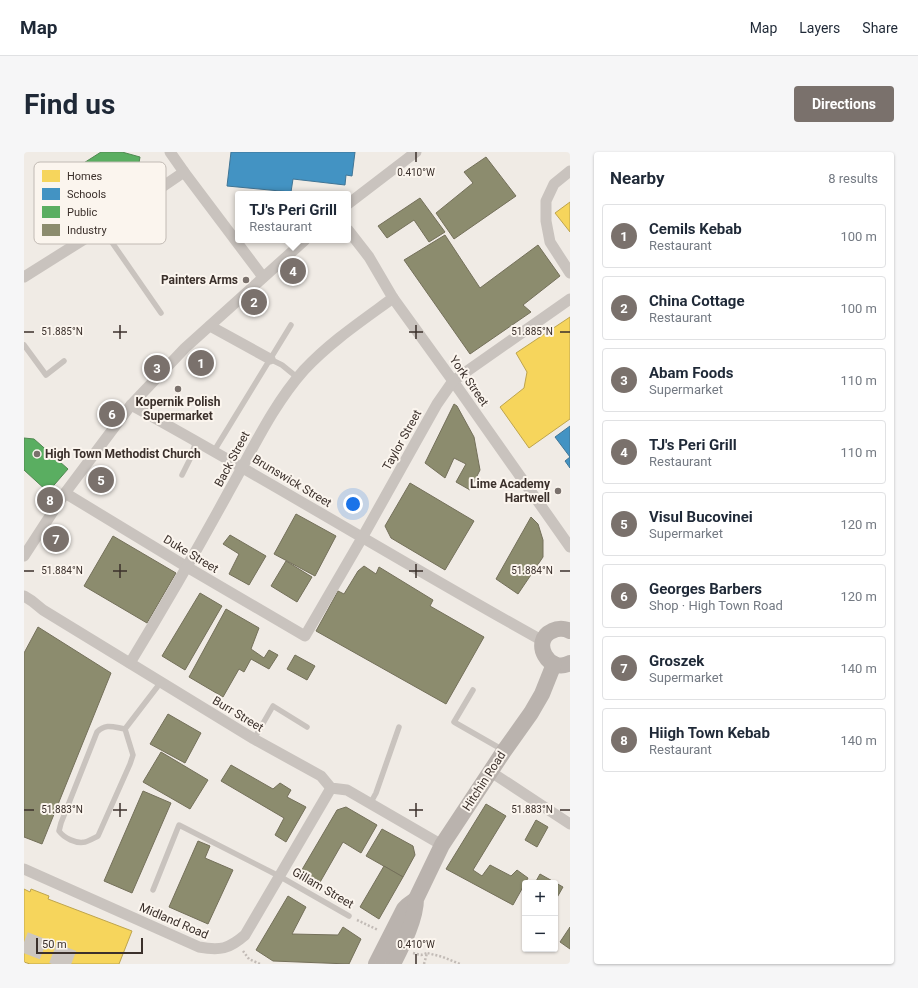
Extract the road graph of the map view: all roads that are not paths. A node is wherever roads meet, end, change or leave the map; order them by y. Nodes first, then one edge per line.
1 (170, 152) edge
2 (416, 152) edge
3 (570, 171) edge
4 (184, 172) junction
5 (166, 184) edge
6 (351, 202) edge
7 (351, 234) edge
8 (235, 240) edge
9 (237, 243) edge
10 (302, 243) edge
11 (77, 244) edge
12 (113, 244) edge
13 (570, 273) edge
14 (24, 277) edge
15 (263, 277) junction
16 (393, 298) junction
17 (570, 299) edge
18 (162, 313) dead end
19 (291, 325) dead end
20 (210, 326) junction
21 (24, 345) edge
22 (270, 360) junction
23 (64, 361) dead end
24 (298, 378) junction
25 (453, 380) junction
26 (131, 405) junction
27 (196, 441) junction
28 (214, 451) junction
29 (243, 467) junction
30 (182, 475) dead end
31 (65, 493) junction
32 (362, 538) junction
33 (570, 547) edge
34 (24, 556) edge
35 (187, 567) junction
36 (24, 596) edge
37 (570, 631) edge
38 (305, 636) joint
39 (543, 641) junction
40 (570, 662) edge
41 (130, 663) junction
42 (554, 664) junction
43 (161, 682) junction
44 (473, 690) dead end
45 (307, 727) dead end
46 (399, 727) dead end
47 (125, 730) junction
48 (254, 739) junction
49 (504, 751) junction
50 (491, 772) junction
51 (331, 788) junction
52 (370, 804) junction
53 (570, 824) edge
54 (442, 845) junction
55 (24, 869) edge
56 (279, 876) junction
57 (153, 890) dead end
58 (416, 899) junction
59 (349, 916) road end
60 (376, 964) edge
61 (394, 964) edge

1 - 4 street
2 - 6 street
3 - 13 street
4 - 5 street
4 - 8 street
7 - 16 street, York Street
9 - 15 street
10 - 15 street
11 - 14 street
12 - 18 lane
15 - 20 street
16 - 24 street, Back Street
16 - 25 street, York Street
17 - 25 street, Taylor Street
19 - 22 lane
20 - 22 street
20 - 26 street
21 - 23 lane
22 - 24 lane
22 - 28 lane
24 - 29 street, Back Street
25 - 32 street, Taylor Street
25 - 33 street, York Street
26 - 27 street, Brunswick Street
26 - 31 street
27 - 28 street, Brunswick Street
27 - 30 lane
28 - 29 street, Brunswick Street
29 - 32 street, Brunswick Street
29 - 35 street, Back Street
31 - 34 street
31 - 35 street, Duke Street
32 - 38 street, Taylor Street
32 - 39 street, Brunswick Street
35 - 38 street, Duke Street
35 - 41 street, Back Street
36 - 41 street, Burr Street
37 - 39 street
39 - 42 street
40 - 42 street
41 - 43 street, Burr Street
42 - 49 street, Hitchin Road
43 - 47 lane
43 - 48 street, Burr Street
44 - 49 lane
45 - 48 lane
46 - 52 lane
47 - 47 lane
48 - 51 street, Burr Street
49 - 50 street, Hitchin Road
50 - 53 street
50 - 54 street, Hitchin Road
51 - 52 street
51 - 56 street
52 - 54 street
54 - 58 street, Hitchin Road
55 - 56 street, Midland Road
56 - 57 lane, Gillam Street
56 - 59 lane, Gillam Street
58 - 60 street, Hitchin Road
58 - 61 street, Hitchin Road

